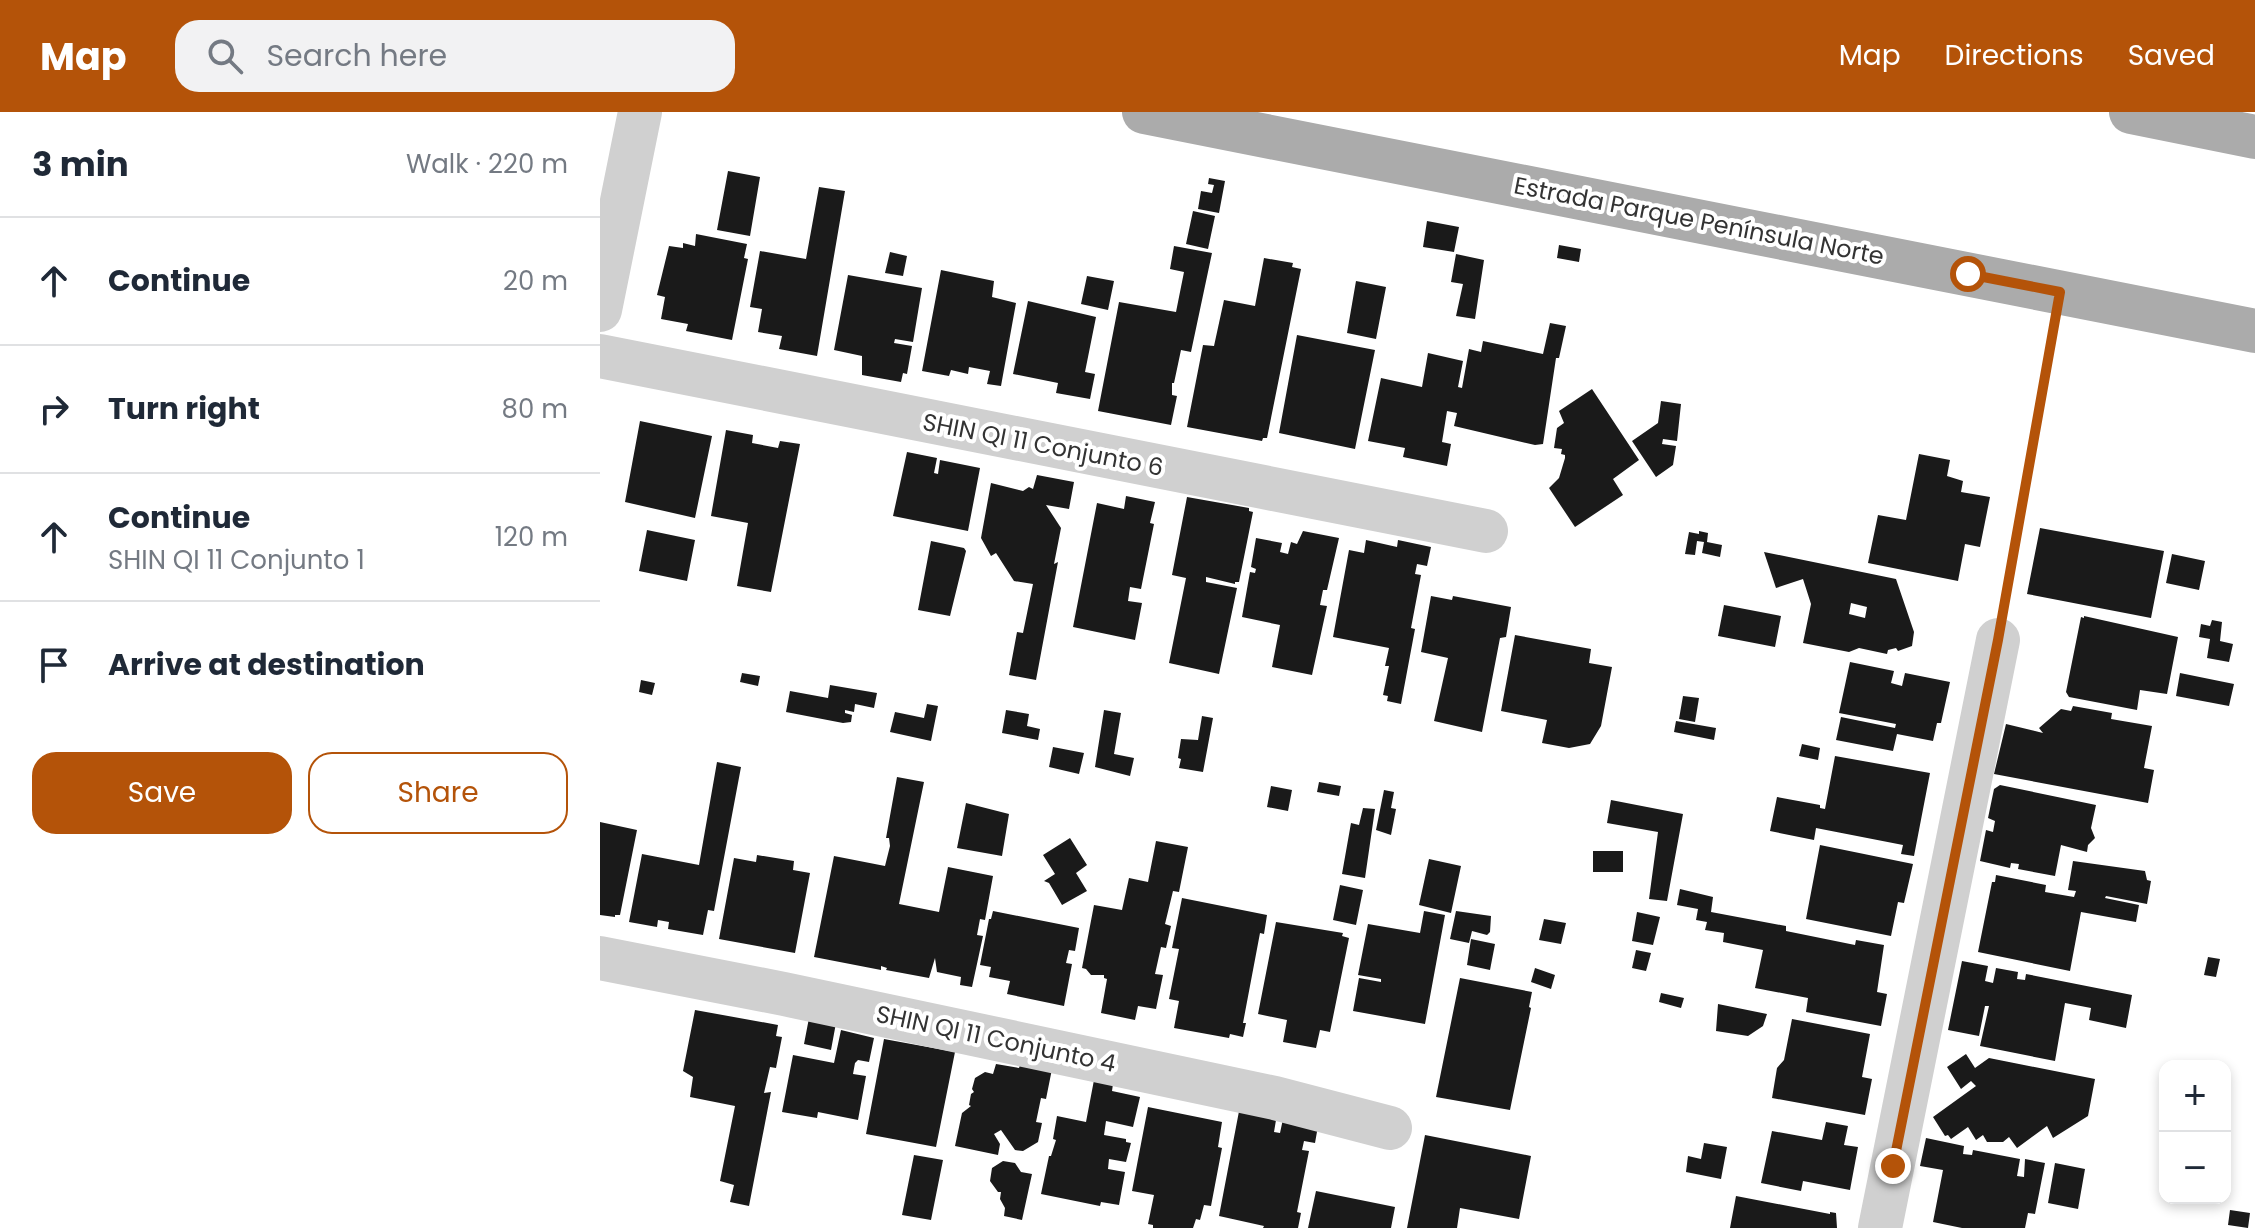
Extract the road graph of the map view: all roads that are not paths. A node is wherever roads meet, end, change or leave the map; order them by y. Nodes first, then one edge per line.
1 (640, 112) edge
2 (1144, 112) edge
3 (2131, 112) edge
4 (2255, 137) edge
5 (600, 310) edge
6 (2255, 331) edge
7 (600, 356) edge
8 (1486, 531) dead end
9 (1998, 640) road end
10 (600, 958) edge
11 (1390, 1128) dead end
12 (1880, 1228) edge

1 - 5 street
2 - 6 main road, Estrada Parque Península Norte
3 - 4 main road
7 - 8 street, SHIN QI 11 Conjunto 6
9 - 12 street
10 - 11 street, SHIN QI 11 Conjunto 4

